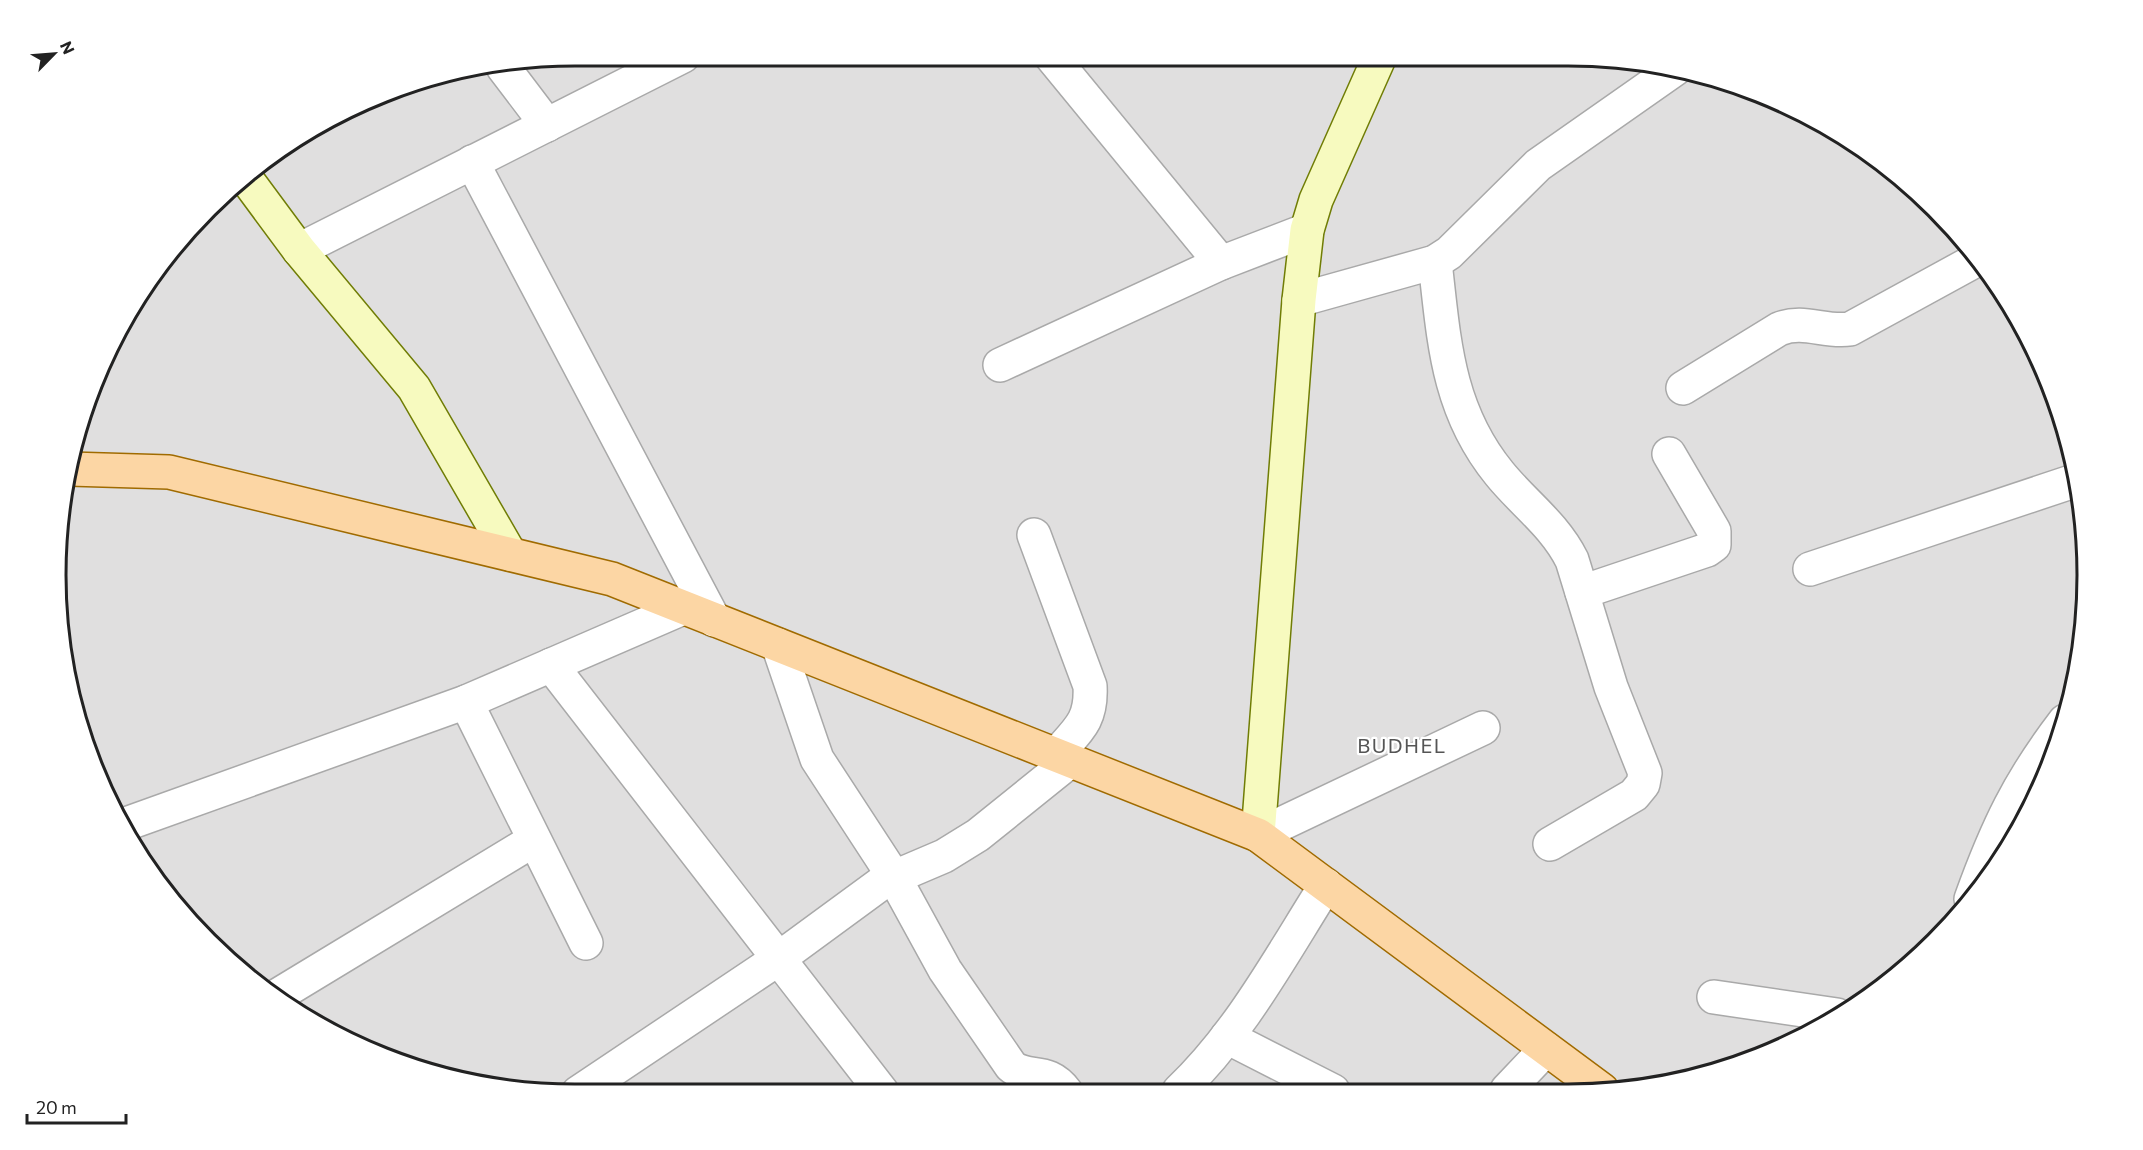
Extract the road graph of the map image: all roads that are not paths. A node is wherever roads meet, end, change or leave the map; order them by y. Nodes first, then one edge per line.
1 (663, 66) edge
2 (1059, 66) edge
3 (1376, 66) edge
4 (506, 71) edge
5 (1665, 76) edge
6 (547, 125) junction
7 (472, 162) junction
8 (250, 183) edge
9 (1307, 230) junction
10 (299, 250) junction
11 (1435, 262) junction
12 (1221, 263) junction
13 (1970, 263) edge
14 (1299, 300) junction
15 (999, 365) dead end
16 (1683, 388) dead end
17 (1669, 454) dead end
18 (77, 469) edge
19 (2068, 483) edge
20 (1034, 535) dead end
21 (510, 554) junction
22 (1810, 569) dead end
23 (1582, 592) junction
24 (683, 608) junction
25 (714, 620) junction
26 (778, 645) junction
27 (551, 665) junction
28 (466, 702) junction
29 (1483, 728) dead end
30 (2048, 744) edge
31 (1063, 758) junction
32 (130, 823) edge
33 (1258, 835) junction
34 (534, 840) junction
35 (1550, 844) dead end
36 (1981, 872) edge
37 (894, 877) junction
38 (1326, 885) junction
39 (586, 943) dead end
40 (778, 959) junction
41 (283, 992) edge
42 (1714, 997) dead end
43 (1826, 1013) edge
44 (1227, 1037) junction
45 (1546, 1048) junction
46 (1593, 1083) edge
47 (591, 1084) edge
48 (876, 1084) edge
49 (1058, 1084) edge
50 (1186, 1084) edge
51 (1319, 1084) edge
52 (1513, 1084) edge

1 - 6 street
2 - 12 street
3 - 9 street
4 - 6 street
5 - 11 street
6 - 7 street
7 - 10 street
7 - 25 street
8 - 10 street
9 - 12 street
9 - 14 street
10 - 21 street
11 - 14 street
11 - 23 street
12 - 15 street
13 - 16 street
14 - 33 street
17 - 23 street
18 - 21 main road
19 - 22 street
20 - 31 street
21 - 24 main road
23 - 35 street
24 - 25 main road
24 - 27 street
25 - 26 main road
26 - 31 main road
26 - 37 street
27 - 28 street
27 - 40 street
28 - 32 street
28 - 34 street
29 - 33 street
30 - 36 street
31 - 33 main road
31 - 37 street
33 - 38 main road
34 - 39 street
34 - 41 street
37 - 40 street
37 - 49 street
38 - 44 street
38 - 45 main road
40 - 47 street
40 - 48 street
42 - 43 street
44 - 50 street
44 - 51 street
45 - 46 main road
45 - 52 street

